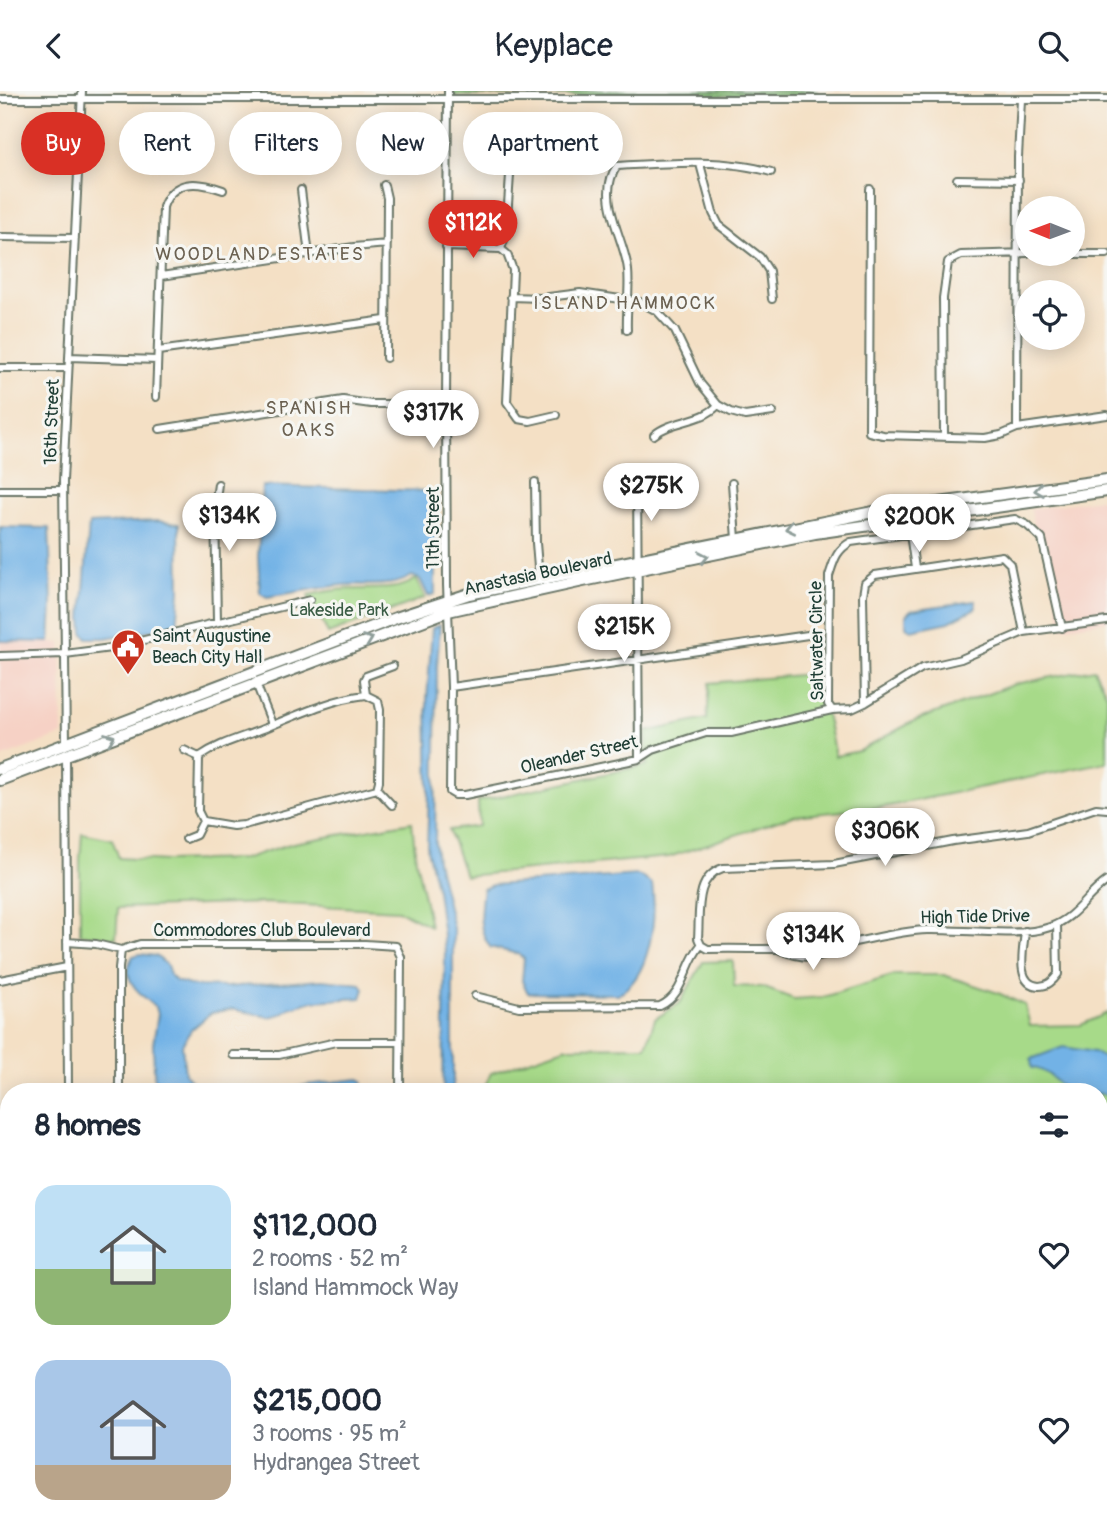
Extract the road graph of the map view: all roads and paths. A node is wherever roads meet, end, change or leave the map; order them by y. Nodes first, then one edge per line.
1 (448, 91) edge
2 (82, 95) edge
3 (0, 99) edge
4 (448, 99) junction
5 (1107, 99) edge
6 (1021, 100) junction
7 (700, 164) junction
8 (771, 172) dead end
9 (510, 175) edge
10 (957, 179) dead end
11 (1019, 180) junction
12 (384, 185) dead end
13 (870, 189) dead end
14 (223, 190) dead end
15 (301, 190) dead end
16 (1019, 196) edge
17 (0, 237) edge
18 (75, 238) junction
19 (387, 244) junction
20 (446, 247) junction
21 (501, 249) junction
22 (1015, 253) edge
23 (1085, 254) edge
24 (1107, 254) edge
25 (309, 255) junction
26 (161, 276) junction
27 (511, 297) junction
28 (626, 299) junction
29 (772, 299) dead end
30 (386, 320) junction
31 (627, 330) dead end
32 (1018, 350) edge
33 (158, 351) junction
34 (69, 357) junction
35 (386, 358) dead end
36 (157, 361) junction
37 (0, 368) edge
38 (68, 368) junction
39 (156, 397) dead end
40 (446, 404) junction
41 (718, 405) junction
42 (773, 412) dead end
43 (556, 415) dead end
44 (1107, 415) edge
45 (1017, 428) junction
46 (160, 429) dead end
47 (654, 435) dead end
48 (944, 435) junction
49 (636, 477) dead end
50 (1107, 481) edge
51 (535, 482) dead end
52 (732, 483) dead end
53 (218, 484) dead end
54 (0, 491) edge
55 (63, 491) junction
56 (1107, 491) edge
57 (910, 534) junction
58 (736, 539) junction
59 (637, 564) junction
60 (915, 568) junction
61 (539, 579) junction
62 (310, 600) dead end
63 (448, 606) junction
64 (217, 621) junction
65 (1107, 621) edge
66 (1062, 628) junction
67 (1024, 632) junction
68 (808, 635) dead end
69 (65, 654) junction
70 (0, 656) edge
71 (638, 660) junction
72 (393, 666) dead end
73 (254, 678) junction
74 (451, 687) junction
75 (866, 688) junction
76 (366, 695) junction
77 (879, 695) junction
78 (865, 703) junction
79 (832, 710) junction
80 (272, 724) junction
81 (66, 749) junction
82 (184, 750) dead end
83 (199, 757) junction
84 (639, 759) junction
85 (0, 769) edge
86 (0, 780) edge
87 (377, 789) junction
88 (454, 794) joint
89 (392, 805) dead end
90 (1107, 809) edge
91 (203, 821) junction
92 (186, 839) dead end
93 (1107, 881) edge
94 (1057, 924) junction
95 (1025, 931) junction
96 (67, 942) junction
97 (847, 943) junction
98 (701, 945) junction
99 (775, 948) junction
100 (121, 950) junction
101 (67, 967) junction
102 (0, 980) edge
103 (475, 996) dead end
104 (400, 1042) junction
105 (233, 1055) dead end
106 (68, 1083) edge
107 (119, 1083) edge
108 (400, 1083) edge

1 - 4 street, 11th Street
2 - 3 street
2 - 4 street
2 - 18 street, 16th Street
4 - 6 street
4 - 20 street, 11th Street
5 - 6 street
6 - 11 street
7 - 8 street
7 - 28 street
7 - 29 street
9 - 21 street
10 - 11 street
11 - 16 street
12 - 19 street
13 - 48 street
14 - 26 street
15 - 25 street
17 - 18 street
18 - 34 street, 16th Street
19 - 25 street
19 - 30 street
20 - 21 street
20 - 40 street, 11th Street
21 - 27 street
22 - 48 street
23 - 24 street
25 - 26 street
26 - 33 street
27 - 28 street
27 - 43 street
28 - 31 street
28 - 41 street
30 - 33 street
30 - 35 street
32 - 45 street
33 - 36 street
34 - 36 street
34 - 38 street, 16th Street
36 - 39 street
37 - 38 street
38 - 55 street, 16th Street
40 - 46 street
40 - 63 street, 11th Street
41 - 42 street
41 - 47 street
44 - 45 street
45 - 48 street
49 - 59 street
50 -> 58 main road, Anastasia Boulevard
51 - 61 street
52 - 58 street
53 - 64 street
54 - 55 street
55 - 69 street, 16th Street
59 -> 56 main road, Anastasia Boulevard
57 - 60 street
57 - 66 street, Saltwater Circle
57 - 79 street, Saltwater Circle
58 - 59 main road, Anastasia Boulevard
59 - 61 main road, Anastasia Boulevard
59 - 63 main road, Anastasia Boulevard
59 - 71 street
60 - 67 street
60 - 75 street
61 - 63 main road, Anastasia Boulevard
62 - 64 street
63 - 73 main road, Anastasia Boulevard
63 - 74 street, 11th Street
64 - 69 street
65 - 66 street, Saltwater Circle
66 - 67 street, Saltwater Circle
67 - 77 street, Saltwater Circle
68 - 71 street
69 - 70 street
69 - 81 street, 16th Street
71 - 74 street
71 - 84 street
72 - 76 street
73 - 80 street
73 - 81 main road, Anastasia Boulevard
74 - 88 street, 11th Street
75 - 77 street
75 - 78 street
76 - 80 street
76 - 87 street
77 - 78 street, Saltwater Circle
78 - 79 street, Saltwater Circle
79 - 84 street, Oleander Street
80 - 83 street
81 - 85 main road, Anastasia Boulevard
81 - 86 main road, Anastasia Boulevard
81 - 96 street, 16th Street
82 - 83 street
83 - 91 street
84 - 88 street, Oleander Street
87 - 89 street
87 - 91 street
90 - 98 street
91 - 92 street
93 - 94 street, High Tide Drive
94 - 95 street, High Tide Drive
94 - 95 street
95 - 97 street, High Tide Drive
96 - 100 street, Commodores Club Boulevard
96 - 101 street, 16th Street
97 - 99 street, High Tide Drive
97 - 99 street
98 - 99 street, High Tide Drive
98 - 103 street
100 - 104 street, Commodores Club Boulevard
100 - 107 street
101 - 102 street
101 - 106 street, 16th Street
104 - 105 street
104 - 108 street, Commodores Club Boulevard

